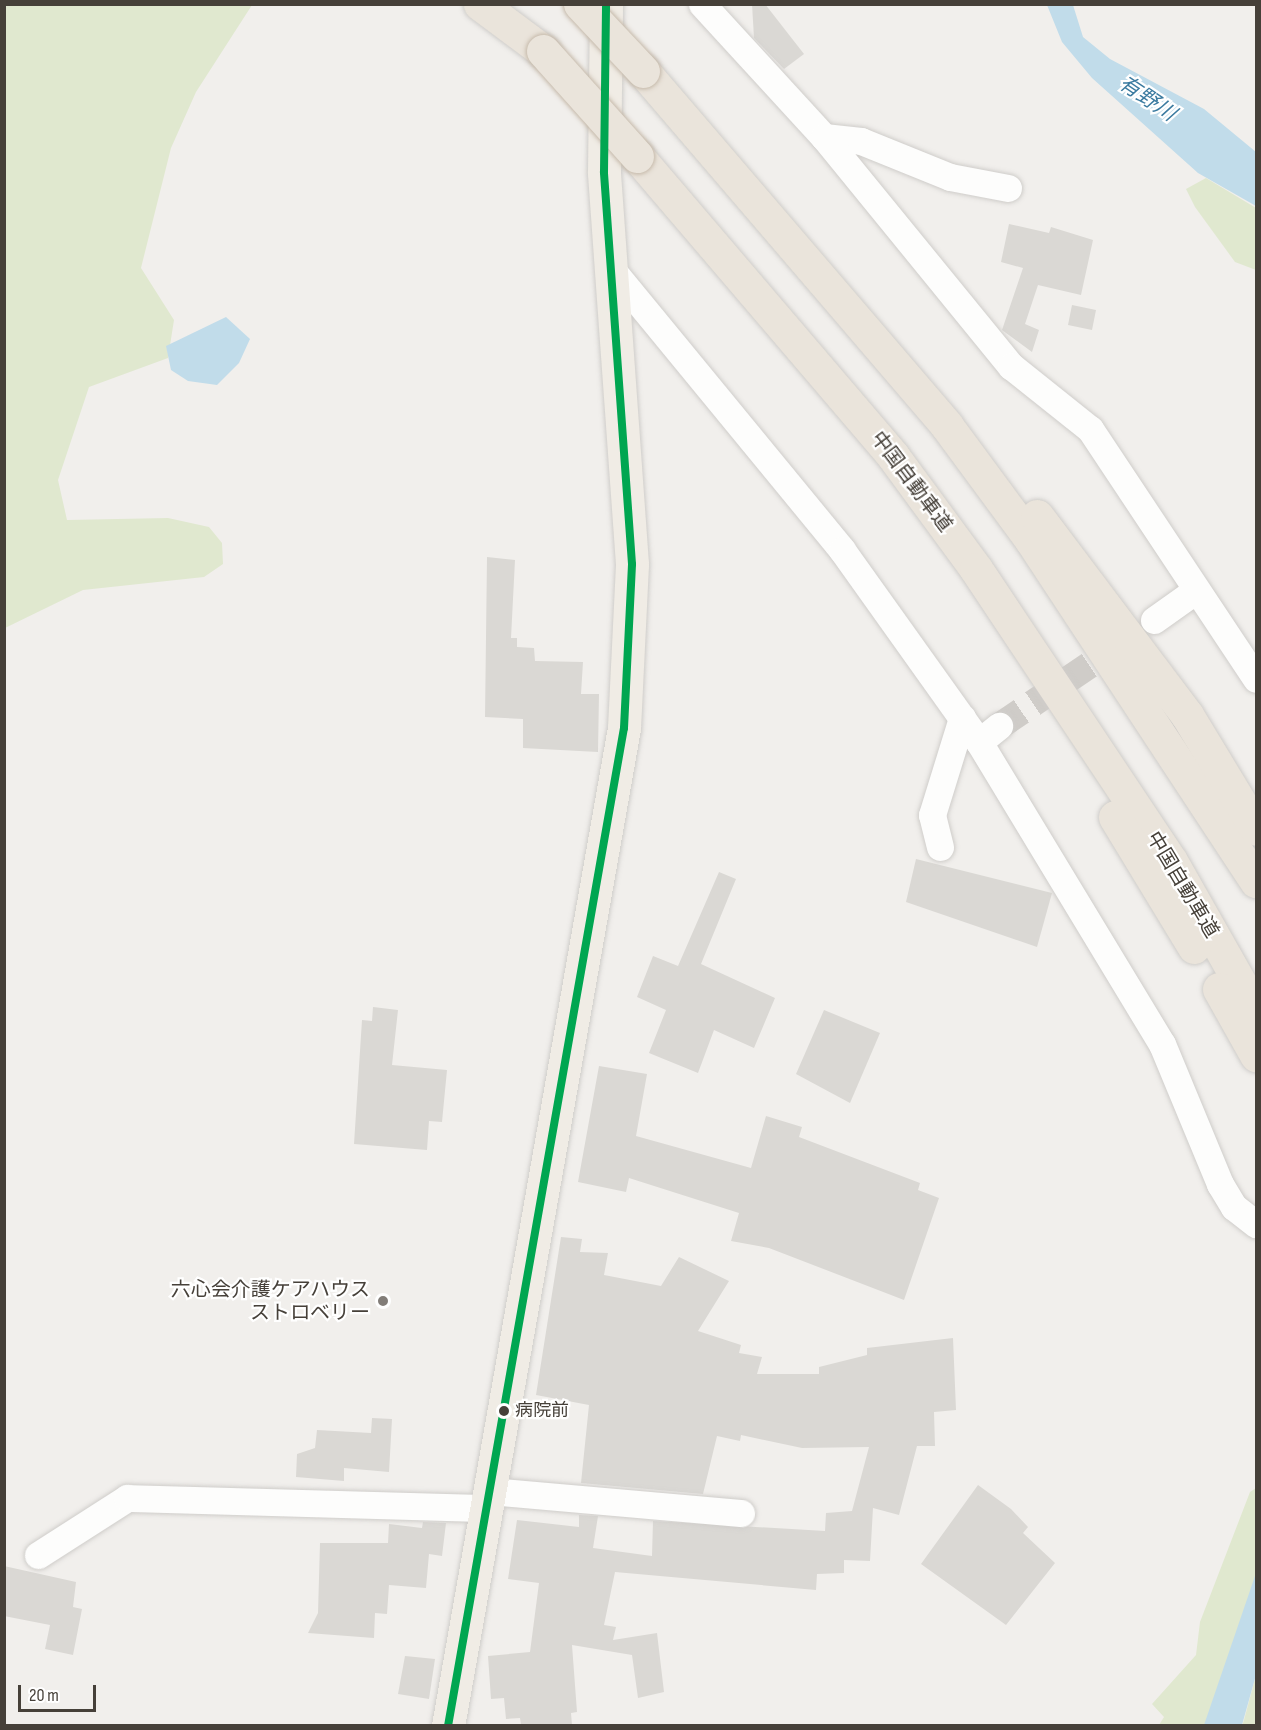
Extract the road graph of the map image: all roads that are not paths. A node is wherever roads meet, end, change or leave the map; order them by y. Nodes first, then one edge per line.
1 (480, 4) edge
2 (497, 4) edge
3 (580, 4) edge
4 (606, 4) edge
5 (702, 4) edge
6 (543, 51) junction
7 (824, 137) junction
8 (1008, 188) dead end
9 (613, 271) junction
10 (843, 301) junction
11 (794, 337) junction
12 (1195, 591) junction
13 (1154, 620) dead end
14 (1257, 680) edge
15 (962, 718) junction
16 (1257, 829) edge
17 (940, 847) dead end
18 (1257, 881) edge
19 (1257, 1011) edge
20 (1257, 1055) edge
21 (1257, 1224) edge
22 (487, 1499) junction
23 (741, 1513) dead end
24 (38, 1555) dead end
25 (448, 1725) edge

1 - 6 highway
2 - 6 highway, 中国自動車道
3 - 10 highway, bridge
4 - 9 main road
5 - 7 street
6 - 11 highway, 中国自動車道, bridge
7 - 8 street
7 - 12 street
9 - 15 street
9 - 22 main road
10 - 16 highway
10 - 18 highway
11 - 19 highway, 中国自動車道
11 - 20 highway
12 - 13 street
12 - 14 street
15 - 17 street
15 - 21 street
22 - 23 street
22 - 24 street
22 - 25 main road

